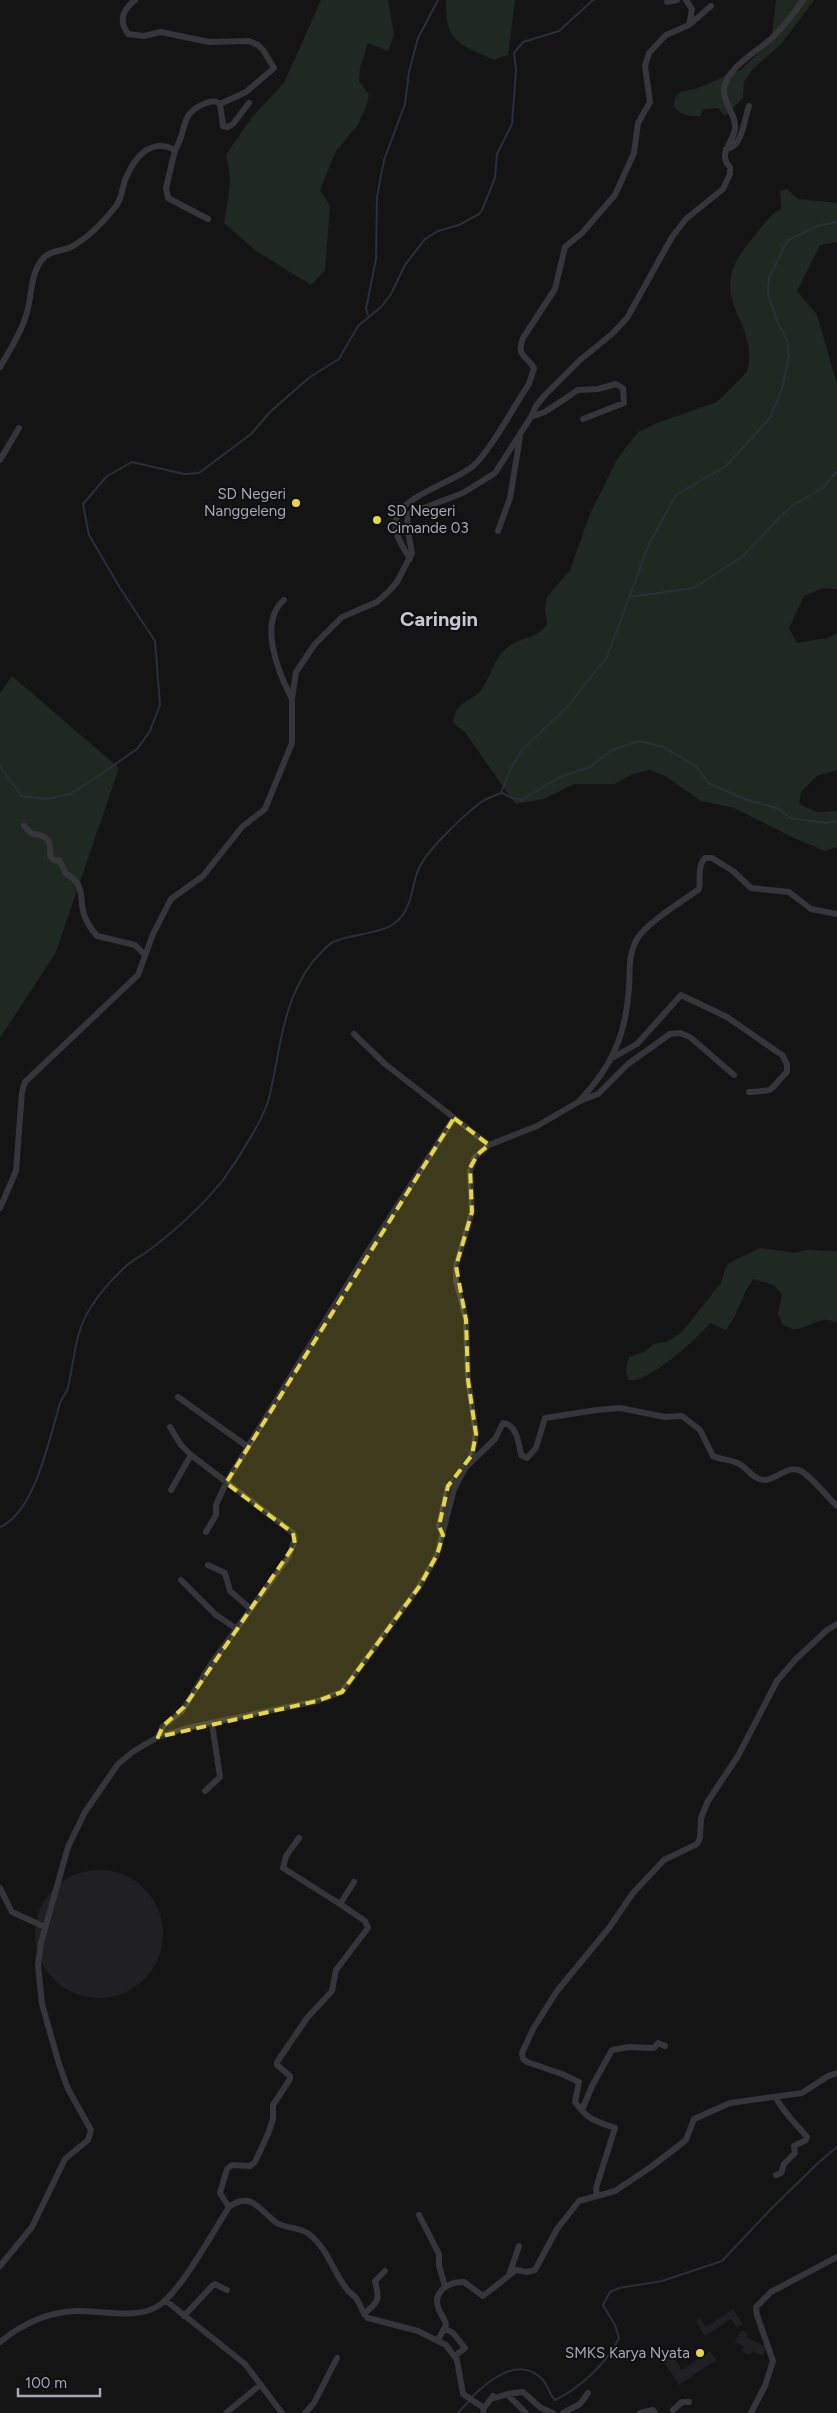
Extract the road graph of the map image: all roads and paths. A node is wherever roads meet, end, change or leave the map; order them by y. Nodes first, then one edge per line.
1 (135, 0) edge
2 (677, 0) edge
3 (686, 0) edge
4 (803, 0) edge
5 (667, 2) dead end
6 (711, 6) dead end
7 (689, 25) junction
8 (248, 103) dead end
9 (220, 104) junction
10 (749, 106) dead end
11 (726, 149) junction
12 (175, 150) junction
13 (208, 219) dead end
14 (0, 367) edge
15 (531, 417) junction
16 (583, 419) dead end
17 (19, 428) dead end
18 (520, 435) junction
19 (0, 460) edge
20 (498, 531) dead end
21 (410, 559) junction
22 (284, 600) dead end
23 (292, 699) junction
24 (24, 826) dead end
25 (837, 914) edge
26 (146, 955) junction
27 (354, 1034) dead end
28 (614, 1057) junction
29 (734, 1075) dead end
30 (748, 1092) dead end
31 (580, 1101) junction
32 (454, 1118) junction
33 (489, 1145) junction
34 (0, 1208) edge
35 (178, 1397) dead end
36 (170, 1427) dead end
37 (248, 1447) junction
38 (191, 1455) junction
39 (464, 1468) junction
40 (226, 1483) junction
41 (171, 1490) dead end
42 (837, 1506) edge
43 (206, 1532) dead end
44 (208, 1565) dead end
45 (181, 1580) dead end
46 (251, 1609) junction
47 (837, 1624) edge
48 (237, 1629) junction
49 (212, 1724) junction
50 (158, 1737) junction
51 (205, 1791) dead end
52 (299, 1838) dead end
53 (354, 1882) dead end
54 (0, 1888) edge
55 (340, 1904) junction
56 (45, 1927) junction
57 (665, 2046) dead end
58 (837, 2073) edge
59 (776, 2098) junction
60 (582, 2110) junction
61 (776, 2175) dead end
62 (597, 2196) junction
63 (228, 2207) junction
64 (419, 2216) dead end
65 (518, 2246) dead end
66 (837, 2257) edge
67 (0, 2266) edge
68 (385, 2271) dead end
69 (509, 2275) junction
70 (446, 2287) junction
71 (227, 2290) dead end
72 (165, 2300) junction
73 (364, 2314) junction
74 (184, 2316) junction
75 (446, 2328) junction
76 (438, 2340) junction
77 (0, 2342) edge
78 (455, 2356) junction
79 (337, 2358) dead end
80 (260, 2385) junction
81 (588, 2393) dead end
82 (506, 2394) junction
83 (689, 2402) dead end
84 (483, 2408) edge
85 (673, 2412) edge
86 (226, 2413) edge
87 (282, 2413) edge
88 (305, 2413) edge
89 (526, 2413) edge
90 (553, 2413) edge
91 (563, 2413) edge
92 (640, 2413) edge
93 (655, 2413) edge
94 (751, 2413) edge

1 - 9 street
2 - 5 street
3 - 7 street
4 - 11 street
6 - 7 street
7 - 21 street
8 - 9 street
9 - 12 street
10 - 11 street
11 - 15 street
12 - 13 street
12 - 14 street
15 - 16 street
15 - 18 street
17 - 19 street
18 - 20 street
18 - 21 street
21 - 23 street
22 - 23 street
23 - 26 street
24 - 26 street
25 - 28 street
26 - 34 street
27 - 32 street
28 - 30 street
28 - 31 street
29 - 31 street
31 - 33 street
32 - 33 street
32 - 37 street
33 - 39 street
35 - 37 street
36 - 38 street
37 - 40 street
38 - 40 street
38 - 41 street
39 - 42 street
39 - 49 street
40 - 43 street
40 - 46 street
44 - 46 street
45 - 48 street
46 - 48 street
47 - 60 street
48 - 50 street
49 - 50 street
49 - 51 street
50 - 56 street
52 - 55 street
53 - 55 street
54 - 56 street
55 - 63 street
56 - 67 street
57 - 60 street
58 - 59 street
59 - 61 street
59 - 62 street
60 - 62 street
62 - 69 street
63 - 72 street
63 - 73 street
64 - 70 street
65 - 69 street
66 - 94 street
68 - 73 street
69 - 70 street
70 - 75 street
71 - 74 street
72 - 74 street
72 - 77 street
73 - 76 street
74 - 80 street
75 - 76 street
75 - 78 street
76 - 78 street
78 - 84 street
79 - 88 street
80 - 86 street
80 - 87 street
81 - 91 street
82 - 84 street
82 - 89 street
82 - 90 street
83 - 85 street
92 - 93 street

